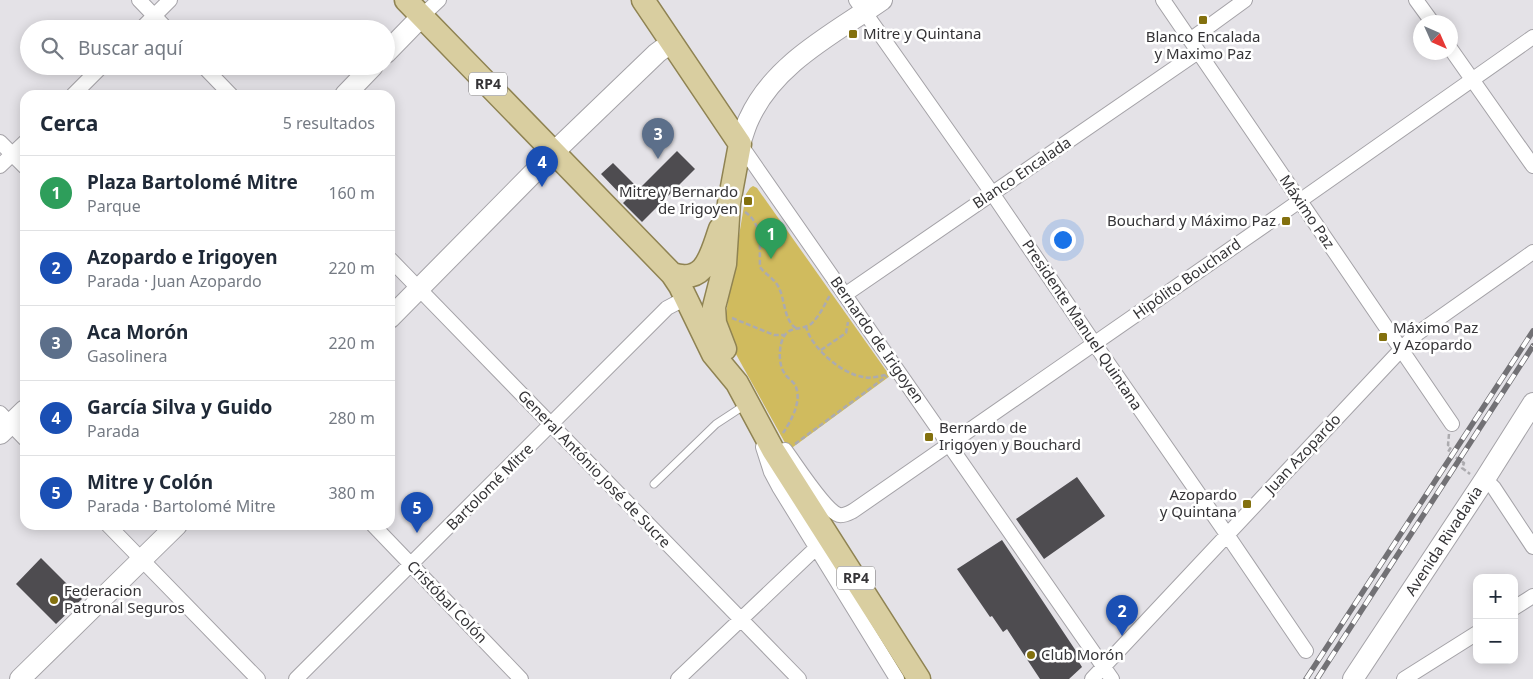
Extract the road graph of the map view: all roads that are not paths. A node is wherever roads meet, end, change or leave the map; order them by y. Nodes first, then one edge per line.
1 (139, 0) edge
2 (170, 0) edge
3 (406, 0) edge
4 (439, 0) edge
5 (643, 0) edge
6 (882, 0) edge
7 (1163, 0) edge
8 (1245, 0) edge
9 (1416, 0) edge
10 (860, 6) edge
11 (1427, 15) edge
12 (154, 16) junction
13 (422, 16) junction
14 (150, 20) edge
15 (158, 20) edge
16 (1533, 37) edge
17 (1190, 40) junction
18 (672, 42) junction
19 (395, 44) edge
20 (1198, 52) junction
21 (1458, 58) edge
22 (93, 75) edge
23 (212, 75) edge
24 (364, 75) edge
25 (1473, 78) junction
26 (78, 90) edge
27 (226, 90) edge
28 (350, 90) edge
29 (0, 142) edge
30 (740, 144) junction
31 (20, 147) edge
32 (554, 152) junction
33 (12, 154) junction
34 (20, 162) edge
35 (0, 166) edge
36 (1533, 166) edge
37 (992, 193) junction
38 (1300, 201) junction
39 (729, 202) junction
40 (1533, 252) edge
41 (395, 264) edge
42 (672, 274) junction
43 (419, 290) junction
44 (846, 294) junction
45 (686, 298) junction
46 (395, 313) edge
47 (1094, 344) junction
48 (1401, 350) junction
49 (737, 383) junction
50 (1533, 403) edge
51 (751, 409) junction
52 (20, 413) edge
53 (3, 424) edge
54 (1452, 424) road end
55 (551, 426) junction
56 (20, 436) edge
57 (949, 445) junction
58 (1485, 479) junction
59 (654, 484) dead end
60 (113, 530) edge
61 (172, 530) edge
62 (378, 530) edge
63 (1228, 536) junction
64 (1533, 547) edge
65 (816, 548) junction
66 (142, 560) junction
67 (412, 564) junction
68 (1533, 596) edge
69 (1518, 605) edge
70 (740, 619) junction
71 (1473, 635) edge
72 (1306, 651) dead end
73 (1104, 667) junction
74 (20, 679) edge
75 (258, 679) edge
76 (296, 679) edge
77 (521, 679) edge
78 (678, 679) edge
79 (799, 679) edge
80 (897, 679) edge
81 (919, 679) edge
82 (1092, 679) edge
83 (1112, 679) edge
84 (1353, 679) edge
85 (1404, 679) edge

1 - 12 street
2 - 12 street
3 - 13 main road, RP4
4 - 13 street
5 - 18 main road, Bernardo de Irigoyen
6 - 10 street
7 - 17 street, Máximo Paz
8 - 17 street
9 - 11 street
10 - 30 street
10 - 37 street, Presidente Manuel Quintana
12 - 14 street
12 - 15 street
13 - 19 street
13 - 32 main road, RP4
16 - 25 street, Hipólito Bouchard
17 - 20 street, Máximo Paz
18 - 30 main road, Bernardo de Irigoyen
18 - 32 street
20 - 37 street, Blanco Encalada
20 - 38 street, Máximo Paz
21 - 25 street
22 - 26 street
23 - 27 street
24 - 28 street
25 - 36 street
25 - 38 street, Hipólito Bouchard
29 - 33 street
30 - 39 main road, RP4
30 - 44 street, Bernardo de Irigoyen
31 - 33 street
32 - 42 main road, RP4
32 - 43 street
33 - 34 street
33 - 35 street
37 - 44 street, Blanco Encalada
37 - 47 street, Presidente Manuel Quintana
38 - 47 street, Hipólito Bouchard
38 - 48 street, Máximo Paz
39 - 42 main road
39 - 49 main road, RP4
40 - 48 street, Juan Azopardo
41 - 43 street, General António José de Sucre
42 - 45 main road, RP4
43 - 46 street
43 - 55 street, General António José de Sucre
44 - 57 street, Bernardo de Irigoyen
45 - 49 main road, RP4
45 - 55 street, Bartolomé Mitre
47 - 57 street, Hipólito Bouchard
47 - 63 street, Presidente Manuel Quintana
48 - 54 street, Máximo Paz
48 - 63 street, Juan Azopardo
49 - 51 main road, RP4
50 - 58 street, Avenida Rivadavia
51 - 57 street, Hipólito Bouchard
51 - 59 lane
51 - 65 street
51 - 81 main road, RP4
52 - 53 street
53 - 56 street
55 - 67 street, Bartolomé Mitre
55 - 70 street, General António José de Sucre
57 - 73 street, Bernardo de Irigoyen
58 - 64 street
58 - 84 street, Avenida Rivadavia
60 - 66 street
61 - 66 street
62 - 67 street, Cristóbal Colón
63 - 72 street, Presidente Manuel Quintana
63 - 73 street, Juan Azopardo
65 - 70 street
65 - 80 street
66 - 74 street
66 - 75 street
67 - 76 street, Bartolomé Mitre
67 - 77 street, Cristóbal Colón
68 - 69 street
70 - 78 street
70 - 79 street, General António José de Sucre
71 - 85 street
73 - 82 street, Juan Azopardo
73 - 83 street, Bernardo de Irigoyen

